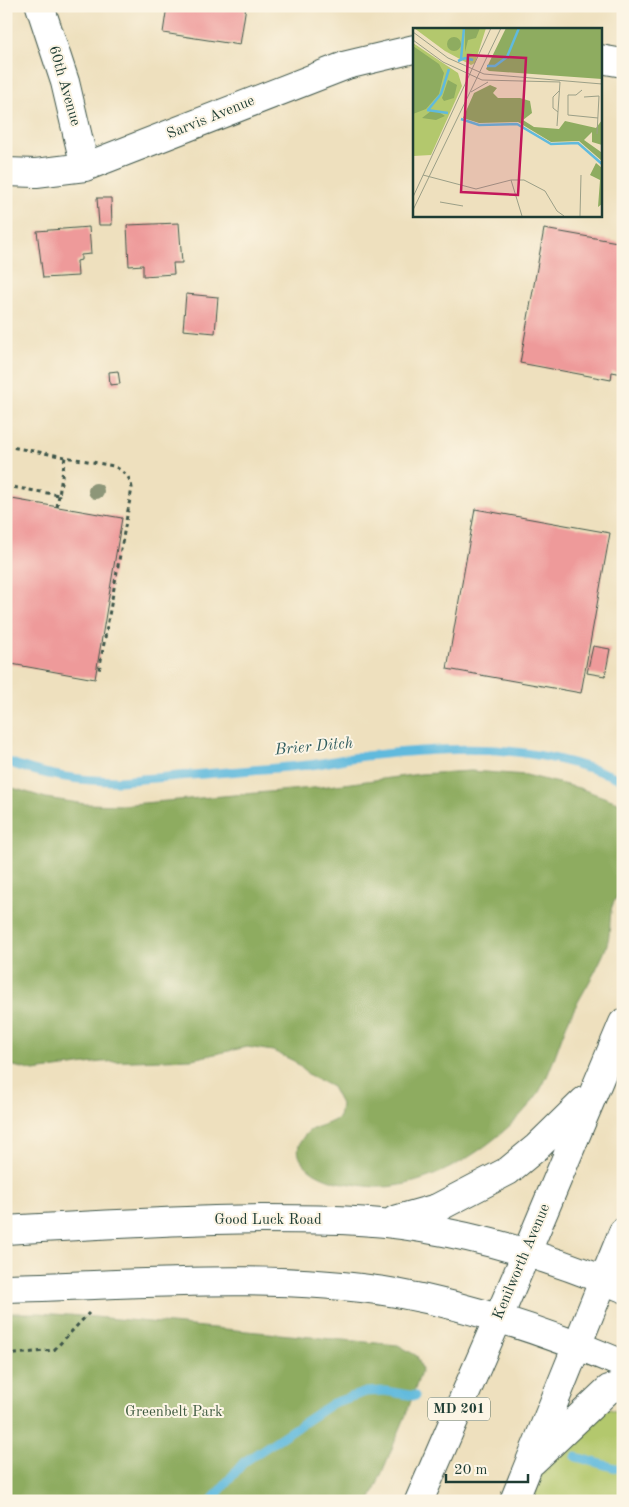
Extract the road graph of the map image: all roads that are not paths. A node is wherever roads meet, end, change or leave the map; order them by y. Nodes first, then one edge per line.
1 (40, 6) edge
2 (413, 49) edge
3 (602, 59) edge
4 (623, 63) edge
5 (85, 167) junction
6 (6, 172) edge
7 (623, 1024) edge
8 (593, 1092) junction
9 (381, 1223) junction
10 (6, 1230) edge
11 (623, 1232) edge
12 (526, 1254) junction
13 (613, 1284) edge
14 (6, 1288) edge
15 (499, 1318) junction
16 (576, 1344) junction
17 (623, 1364) edge
18 (623, 1386) edge
19 (527, 1468) junction
20 (419, 1501) edge
21 (514, 1501) edge

1 - 5 main road, 60th Avenue
2 - 5 main road, Sarvis Avenue
3 - 4 main road
5 - 6 main road, Sarvis Avenue
7 - 8 main road, Kenilworth Avenue / MD 201
8 - 9 main road
8 - 12 main road, Kenilworth Avenue / MD 201
9 - 10 main road, Good Luck Road
9 - 12 main road, Good Luck Road
11 - 13 main road
12 - 13 main road, Good Luck Road
12 - 15 main road, Kenilworth Avenue / MD 201
13 - 16 main road
14 - 15 main road
15 - 16 main road
15 - 20 main road, Kenilworth Avenue / MD 201
16 - 17 main road
16 - 19 main road
18 - 19 main road
19 - 21 main road

